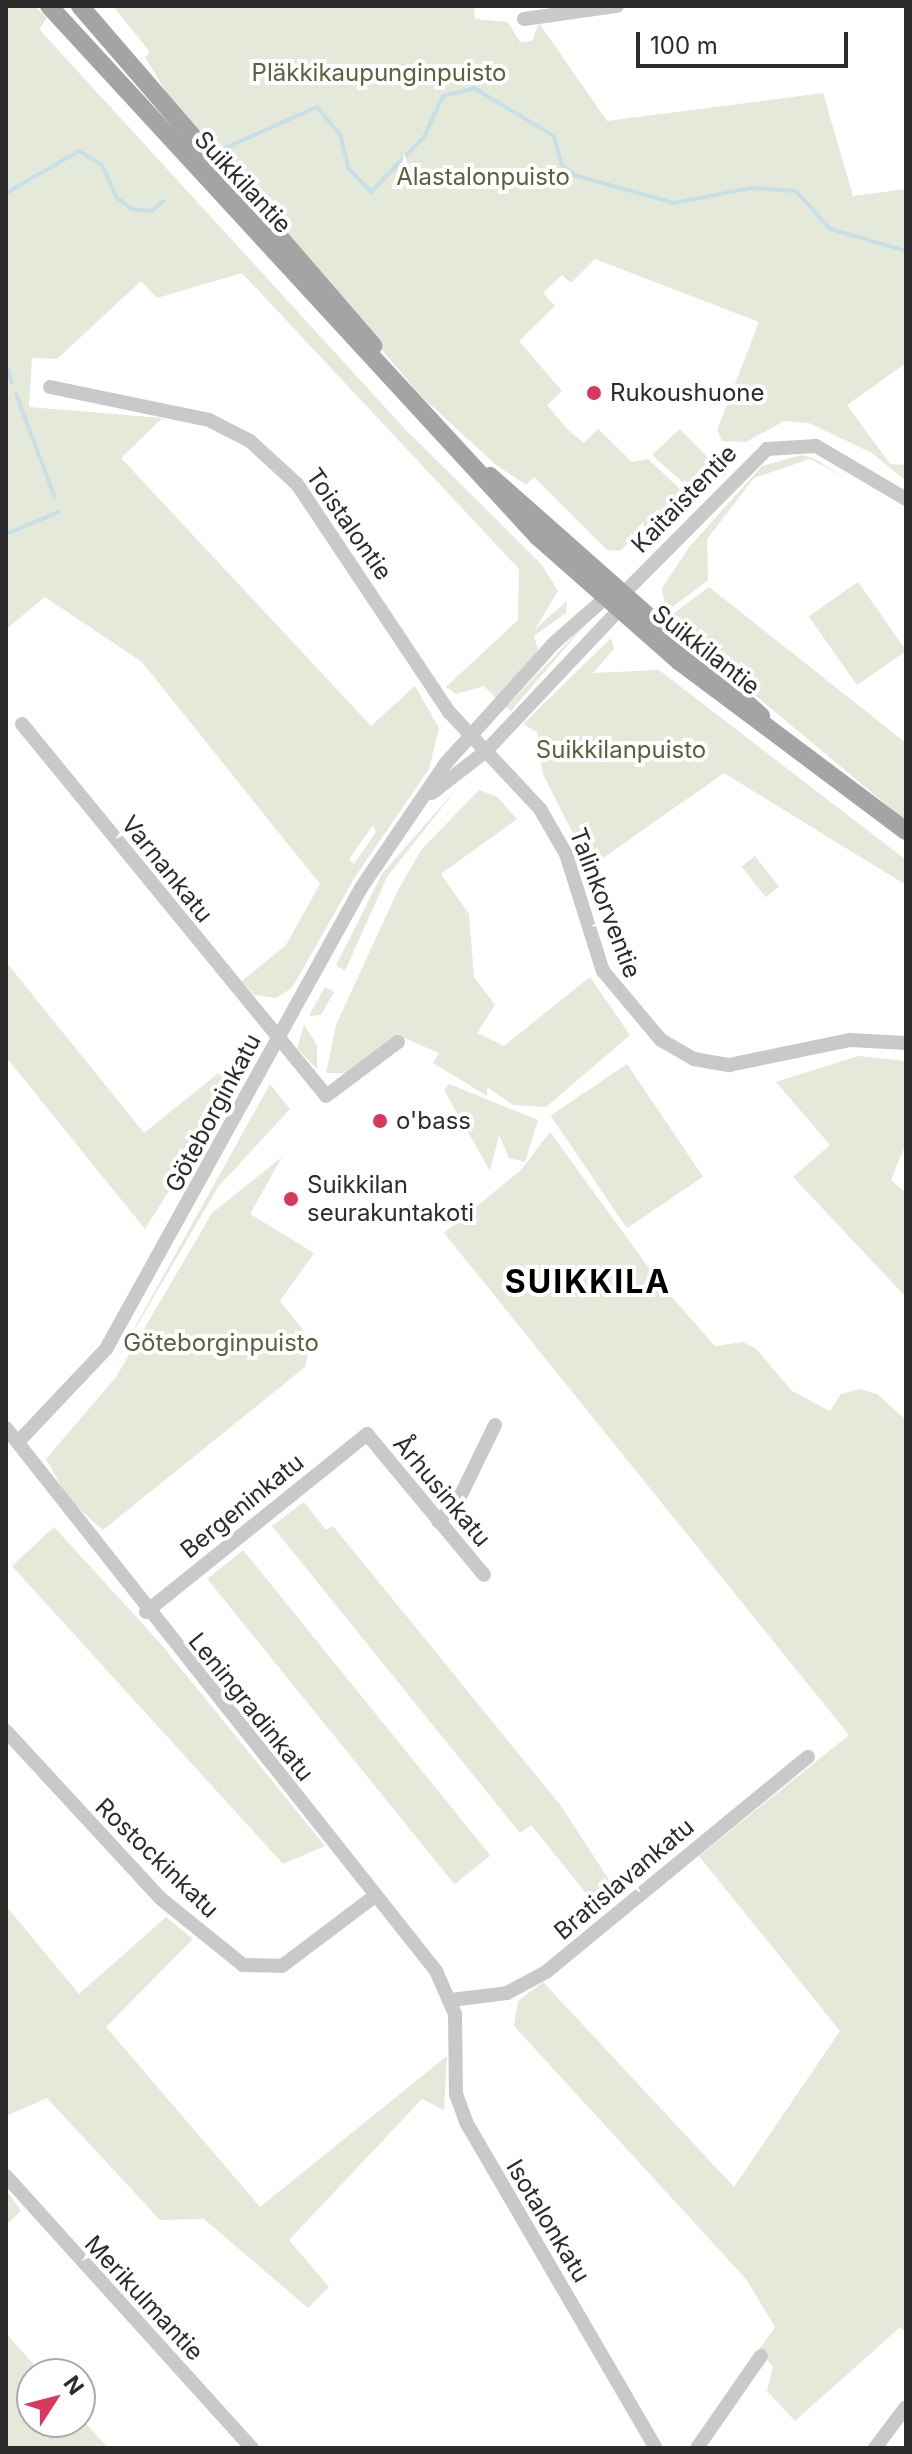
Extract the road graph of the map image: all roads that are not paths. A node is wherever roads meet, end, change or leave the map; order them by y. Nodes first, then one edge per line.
1 (49, 6) edge
2 (80, 6) edge
3 (617, 6) edge
4 (524, 19) dead end
5 (50, 387) dead end
6 (402, 390) junction
7 (476, 467) junction
8 (906, 499) edge
9 (626, 591) junction
10 (602, 595) junction
11 (619, 610) junction
12 (22, 724) dead end
13 (773, 730) junction
14 (469, 734) junction
15 (486, 751) junction
16 (431, 794) junction
17 (906, 831) edge
18 (277, 1041) junction
19 (398, 1042) dead end
20 (906, 1043) edge
21 (495, 1425) dead end
22 (6, 1428) edge
23 (367, 1434) joint
24 (19, 1441) junction
25 (438, 1521) junction
26 (484, 1575) dead end
27 (146, 1612) junction
28 (6, 1731) edge
29 (808, 1757) dead end
30 (375, 1896) junction
31 (451, 2000) junction
32 (6, 2176) edge
33 (761, 2356) dead end
34 (906, 2407) edge
35 (252, 2448) edge
36 (656, 2448) edge
37 (697, 2448) edge
38 (875, 2448) edge

1 - 6 main road, Suikkilantie
2 - 6 main road, Suikkilantie
3 - 4 street
5 - 14 street, Toistalontie
6 - 7 main road, Suikkilantie
7 - 9 main road, Suikkilantie
7 - 10 main road, Suikkilantie
8 - 9 street, Kaitaistentie
9 - 10 street
9 - 11 street, Göteborginkatu
9 - 13 main road, Suikkilantie
10 - 11 main road, Suikkilantie
10 - 14 street, Göteborginkatu
11 - 13 main road, Suikkilantie
11 - 15 street, Göteborginkatu
12 - 18 street, Varnankatu
13 - 17 main road, Suikkilantie
14 - 15 street, Talinkorventie
14 - 16 street, Göteborginkatu
15 - 16 street, Göteborginkatu
15 - 20 street, Talinkorventie
16 - 18 street, Göteborginkatu
18 - 19 street, Varnankatu
18 - 24 street, Göteborginkatu
21 - 25 street
22 - 24 street, Leningradinkatu
23 - 25 street, Århusinkatu
23 - 27 street, Bergeninkatu
24 - 27 street, Leningradinkatu
25 - 26 street, Århusinkatu
27 - 30 street, Leningradinkatu
28 - 30 street, Rostockinkatu
29 - 31 street, Bratislavankatu
30 - 31 street, Leningradinkatu
31 - 36 street, Isotalonkatu
32 - 35 street, Merikulmantie
33 - 37 street
34 - 38 street

